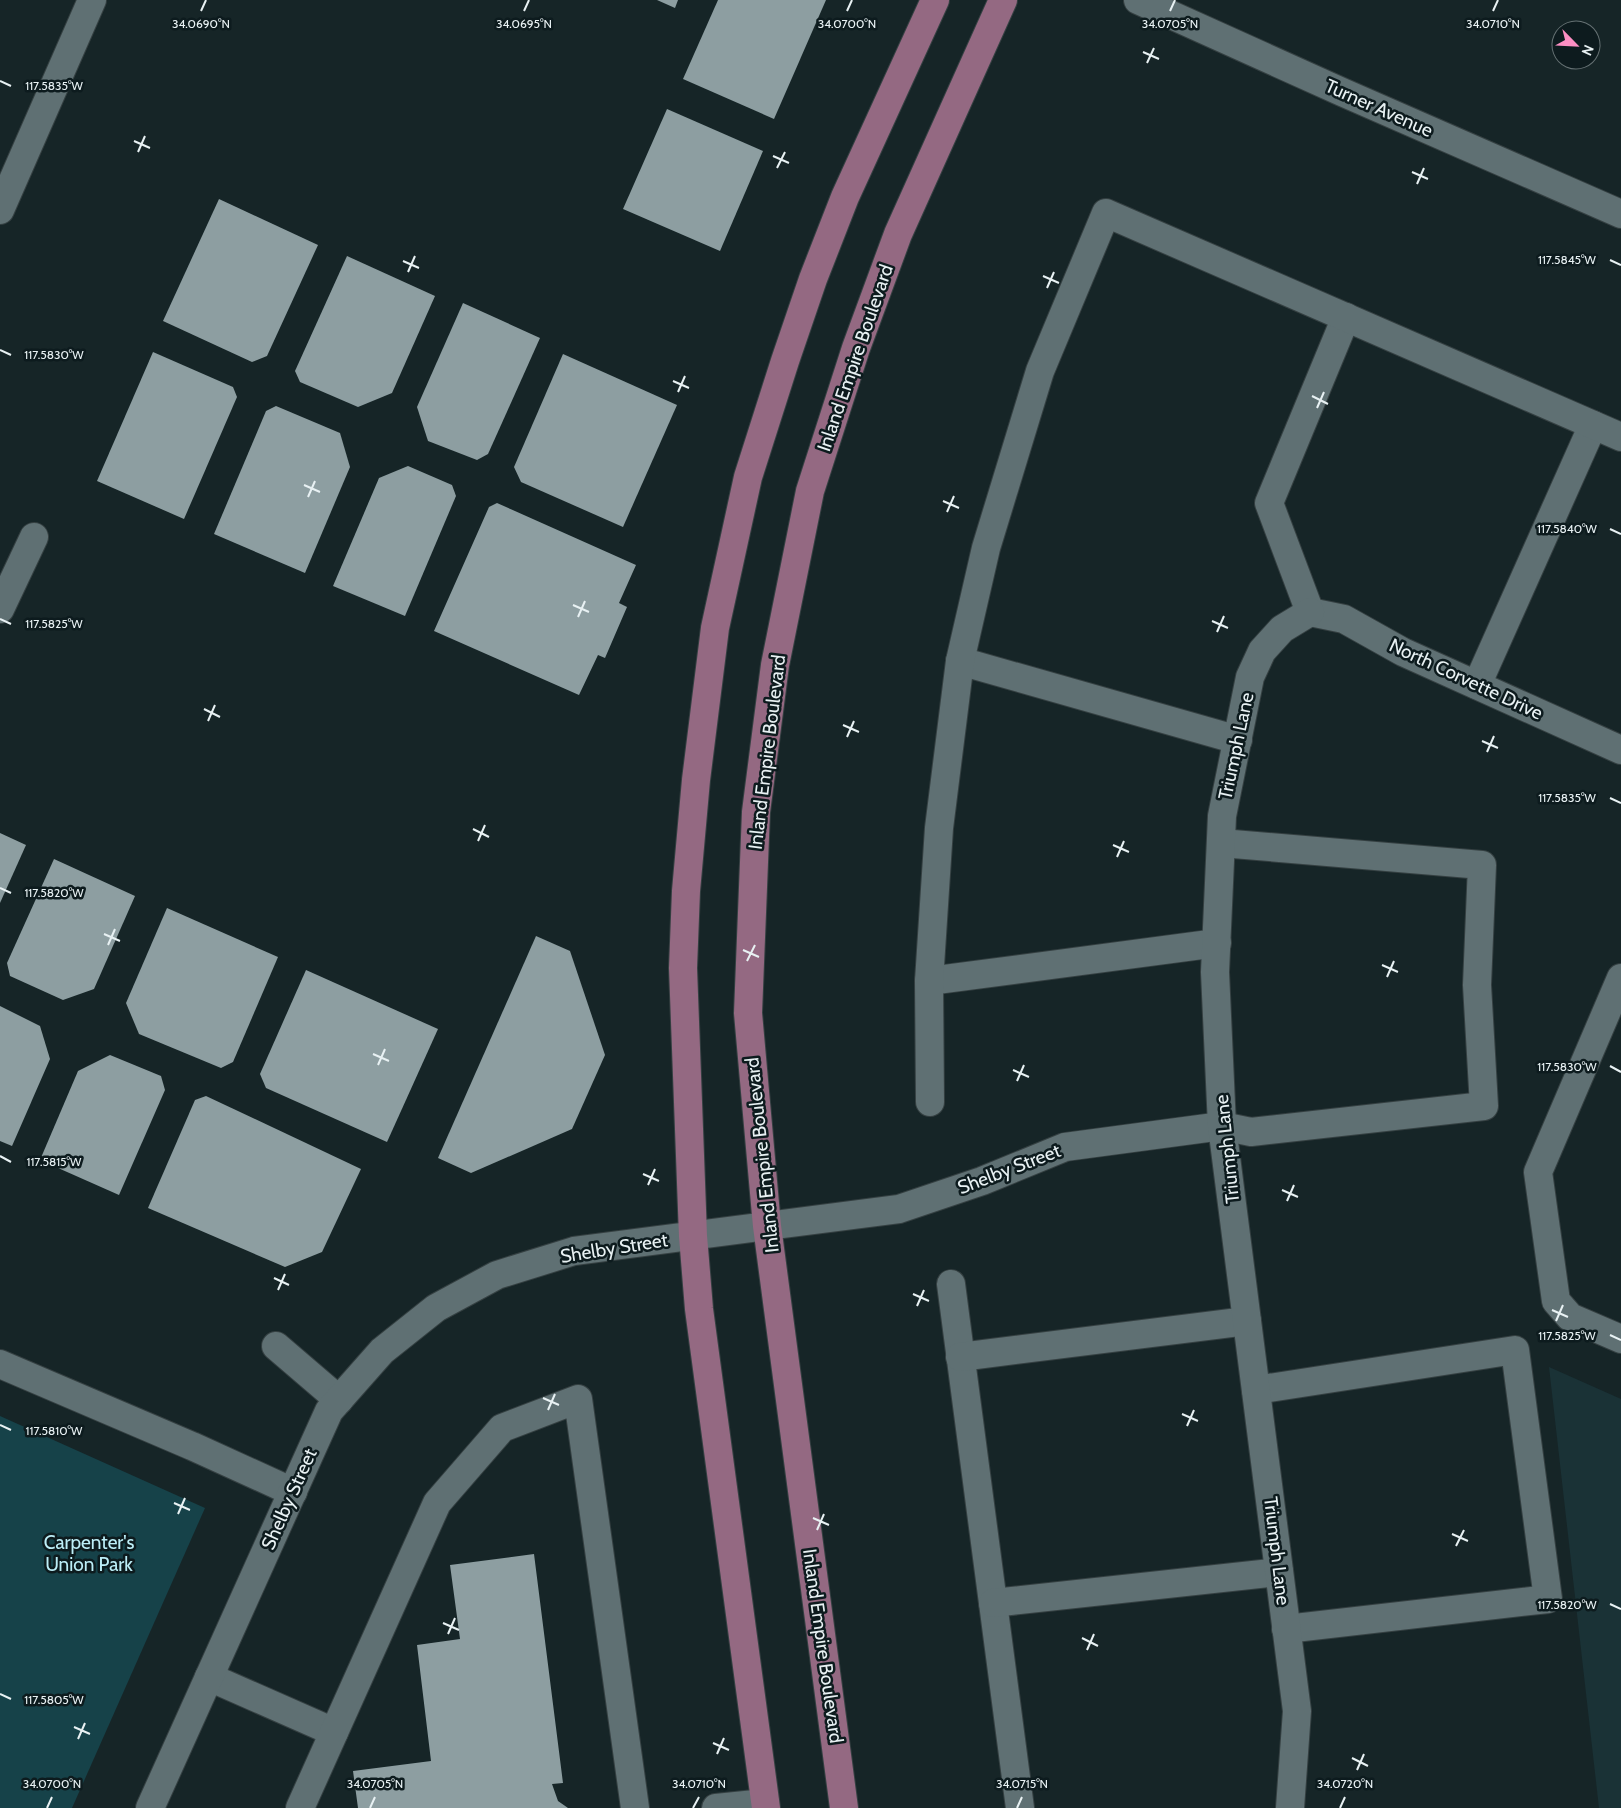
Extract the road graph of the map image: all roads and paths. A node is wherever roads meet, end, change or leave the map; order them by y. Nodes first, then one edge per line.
1 (92, 0) edge
2 (935, 0) edge
3 (1003, 0) edge
4 (1138, 0) edge
5 (0, 210) edge
6 (1621, 214) edge
7 (1346, 317) junction
8 (1593, 425) junction
9 (1621, 437) edge
10 (34, 537) dead end
11 (0, 609) edge
12 (1310, 612) junction
13 (960, 661) junction
14 (1477, 685) junction
15 (1238, 740) junction
16 (1621, 750) edge
17 (1221, 843) junction
18 (1217, 943) junction
19 (1621, 978) edge
20 (929, 981) junction
21 (930, 1102) dead end
22 (1222, 1126) junction
23 (767, 1226) junction
24 (693, 1236) junction
25 (951, 1284) dead end
26 (1247, 1321) junction
27 (1621, 1339) edge
28 (276, 1346) dead end
29 (960, 1357) junction
30 (0, 1364) edge
31 (1256, 1390) junction
32 (339, 1400) junction
33 (292, 1492) junction
34 (1279, 1572) junction
35 (993, 1603) junction
36 (1286, 1629) junction
37 (209, 1677) junction
38 (334, 1732) junction
39 (765, 1806) edge
40 (150, 1808) edge
41 (300, 1808) edge
42 (634, 1808) edge
43 (716, 1808) edge
44 (844, 1808) edge
45 (1020, 1808) edge
46 (1290, 1808) edge

1 - 5 street
2 - 24 main road
3 - 23 main road, Inland Empire Boulevard
4 - 6 street, Turner Avenue
7 - 8 street
7 - 12 street
7 - 13 street
8 - 9 street
8 - 14 street
10 - 11 street
12 - 14 street, North Corvette Drive
12 - 15 street, Triumph Lane
13 - 15 street
13 - 20 street
14 - 16 street, North Corvette Drive
15 - 17 street, Triumph Lane
17 - 18 street, Triumph Lane
17 - 22 street, Shelby Street
18 - 20 street
18 - 22 street, Triumph Lane
19 - 27 street
20 - 21 street
22 - 23 street, Shelby Street
22 - 26 street, Triumph Lane
23 - 24 street, Shelby Street
23 - 44 main road, Inland Empire Boulevard
24 - 32 street, Shelby Street
24 - 39 main road
25 - 29 street
26 - 29 street
26 - 31 street, Triumph Lane
28 - 32 street
29 - 35 street
30 - 33 street
31 - 34 street, Triumph Lane
31 - 36 street
32 - 33 street, Shelby Street
33 - 37 street, Shelby Street
34 - 35 street
34 - 36 street, Triumph Lane
35 - 45 street
36 - 46 street, Triumph Lane
37 - 38 street
37 - 40 street, Shelby Street
38 - 41 street
38 - 42 street
39 - 43 street

